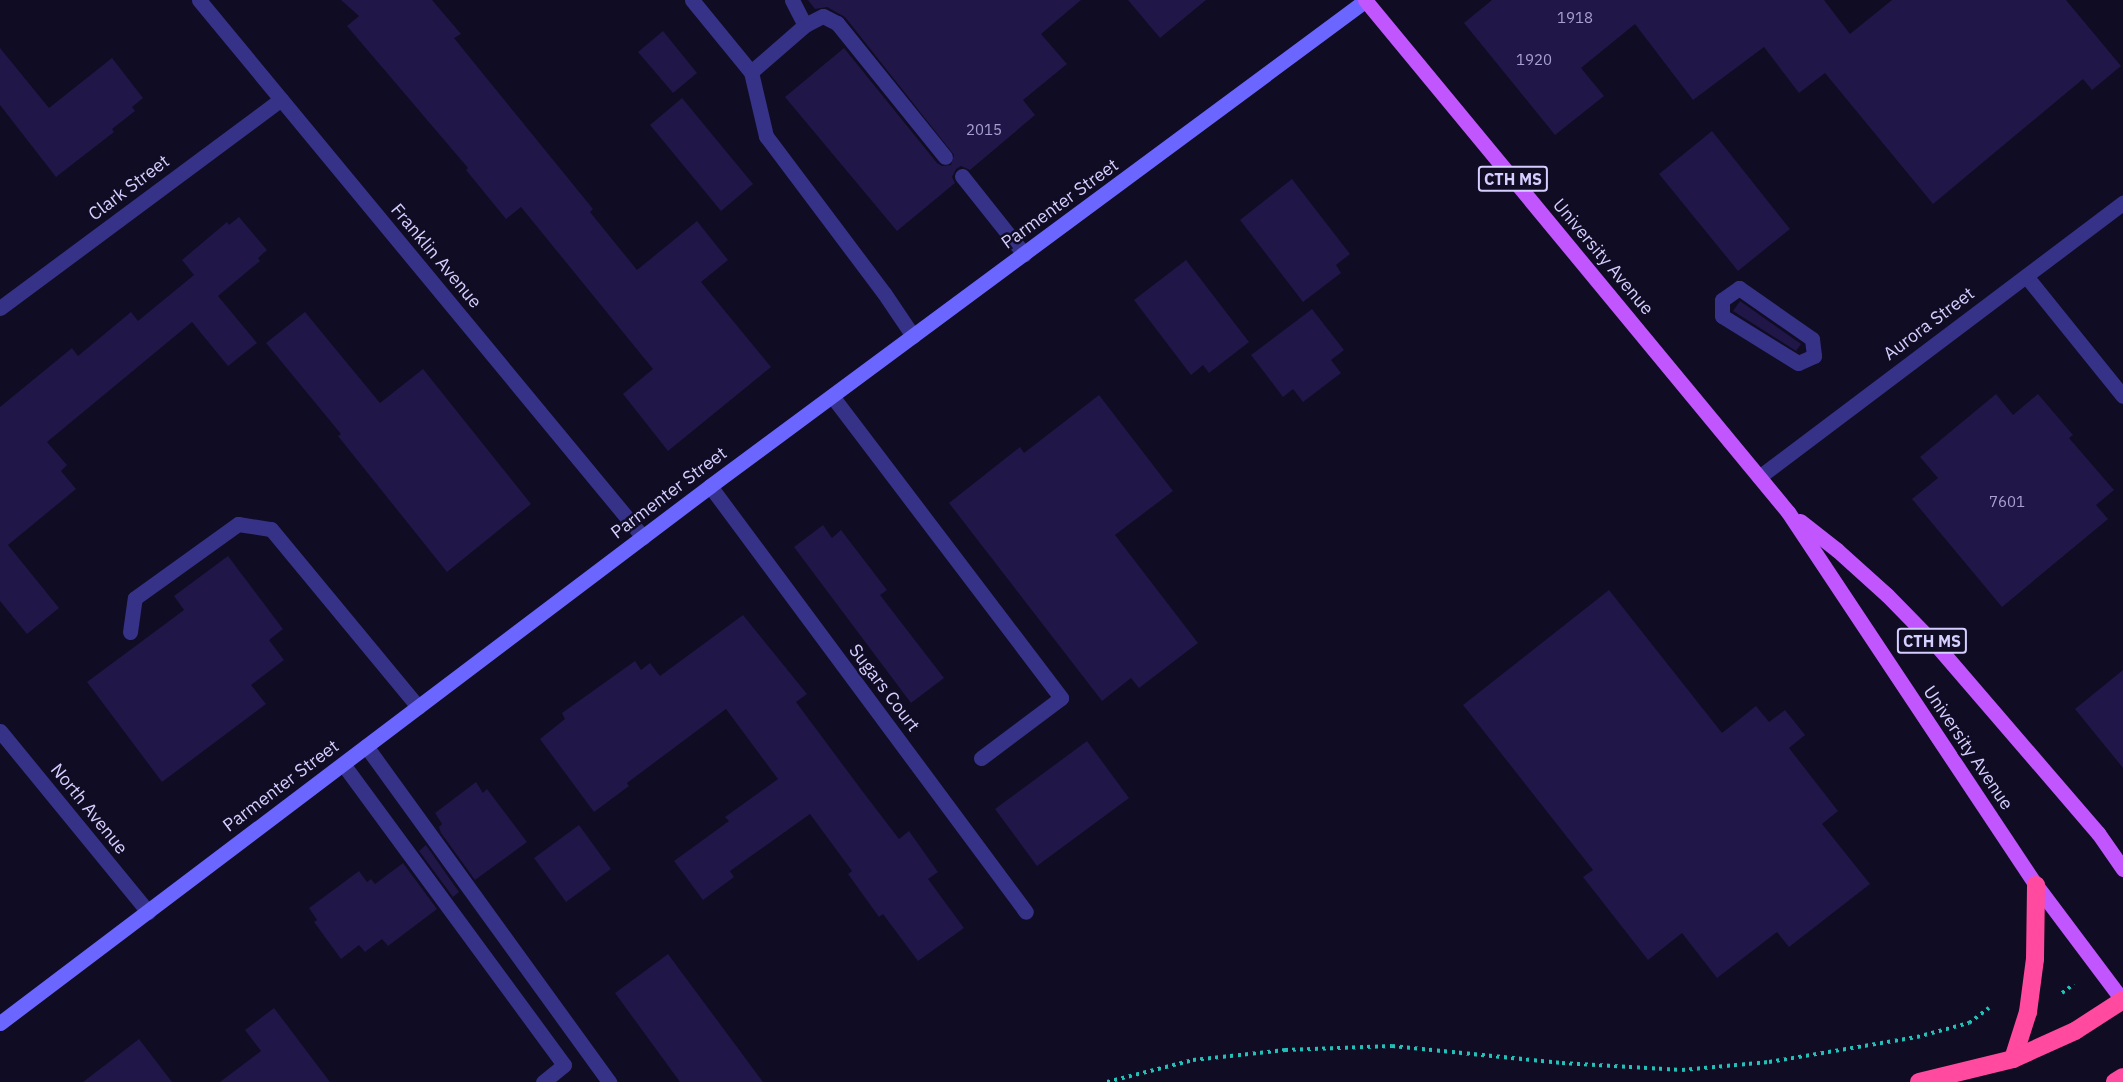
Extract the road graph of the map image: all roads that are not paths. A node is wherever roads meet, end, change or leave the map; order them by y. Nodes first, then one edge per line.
1 (199, 0) edge
2 (692, 0) edge
3 (792, 0) edge
4 (1365, 0) edge
5 (805, 25) junction
6 (751, 72) junction
7 (281, 99) junction
8 (945, 157) dead end
9 (962, 176) dead end
10 (2123, 203) edge
11 (1024, 254) junction
12 (2026, 276) junction
13 (1722, 300) joint
14 (0, 308) edge
15 (913, 336) junction
16 (832, 396) junction
17 (2123, 396) edge
18 (1759, 477) junction
19 (710, 486) junction
20 (1788, 512) junction
21 (643, 537) junction
22 (130, 632) dead end
23 (418, 707) junction
24 (0, 731) edge
25 (366, 746) junction
26 (981, 758) dead end
27 (343, 764) junction
28 (2123, 869) edge
29 (2036, 885) junction
30 (148, 912) junction
31 (1026, 912) dead end
32 (2123, 1000) edge
33 (0, 1023) edge
34 (2013, 1059) junction
35 (2123, 1077) edge
36 (543, 1082) edge
37 (609, 1082) edge
38 (1919, 1082) edge
39 (2115, 1082) edge

1 - 7 street, Franklin Avenue
2 - 6 street
3 - 5 street
4 - 11 street, Parmenter Street
4 - 18 main road, University Avenue / CTH MS
5 - 6 street
5 - 8 street
6 - 15 street
7 - 14 street, Clark Street
7 - 21 street, Franklin Avenue
9 - 11 street
10 - 12 street, Aurora Street
11 - 15 street, Parmenter Street
12 - 17 street
12 - 18 street, Aurora Street
13 - 13 street
15 - 16 street, Parmenter Street
16 - 19 street, Parmenter Street
16 - 26 street
18 - 20 main road, University Avenue / CTH MS
19 - 21 street, Parmenter Street
19 - 31 street, Sugars Court
20 - 28 main road, University Avenue / CTH MS
20 - 29 main road, University Avenue / CTH MS
21 - 23 street, Parmenter Street
22 - 23 street
23 - 25 street, Parmenter Street
24 - 30 street, North Avenue
25 - 27 street, Parmenter Street
25 - 37 street
27 - 30 street, Parmenter Street
27 - 36 street
29 - 32 main road, University Avenue / CTH MS
29 - 34 highway
30 - 33 street, Parmenter Street
32 - 34 highway
34 - 38 highway
35 - 39 highway

